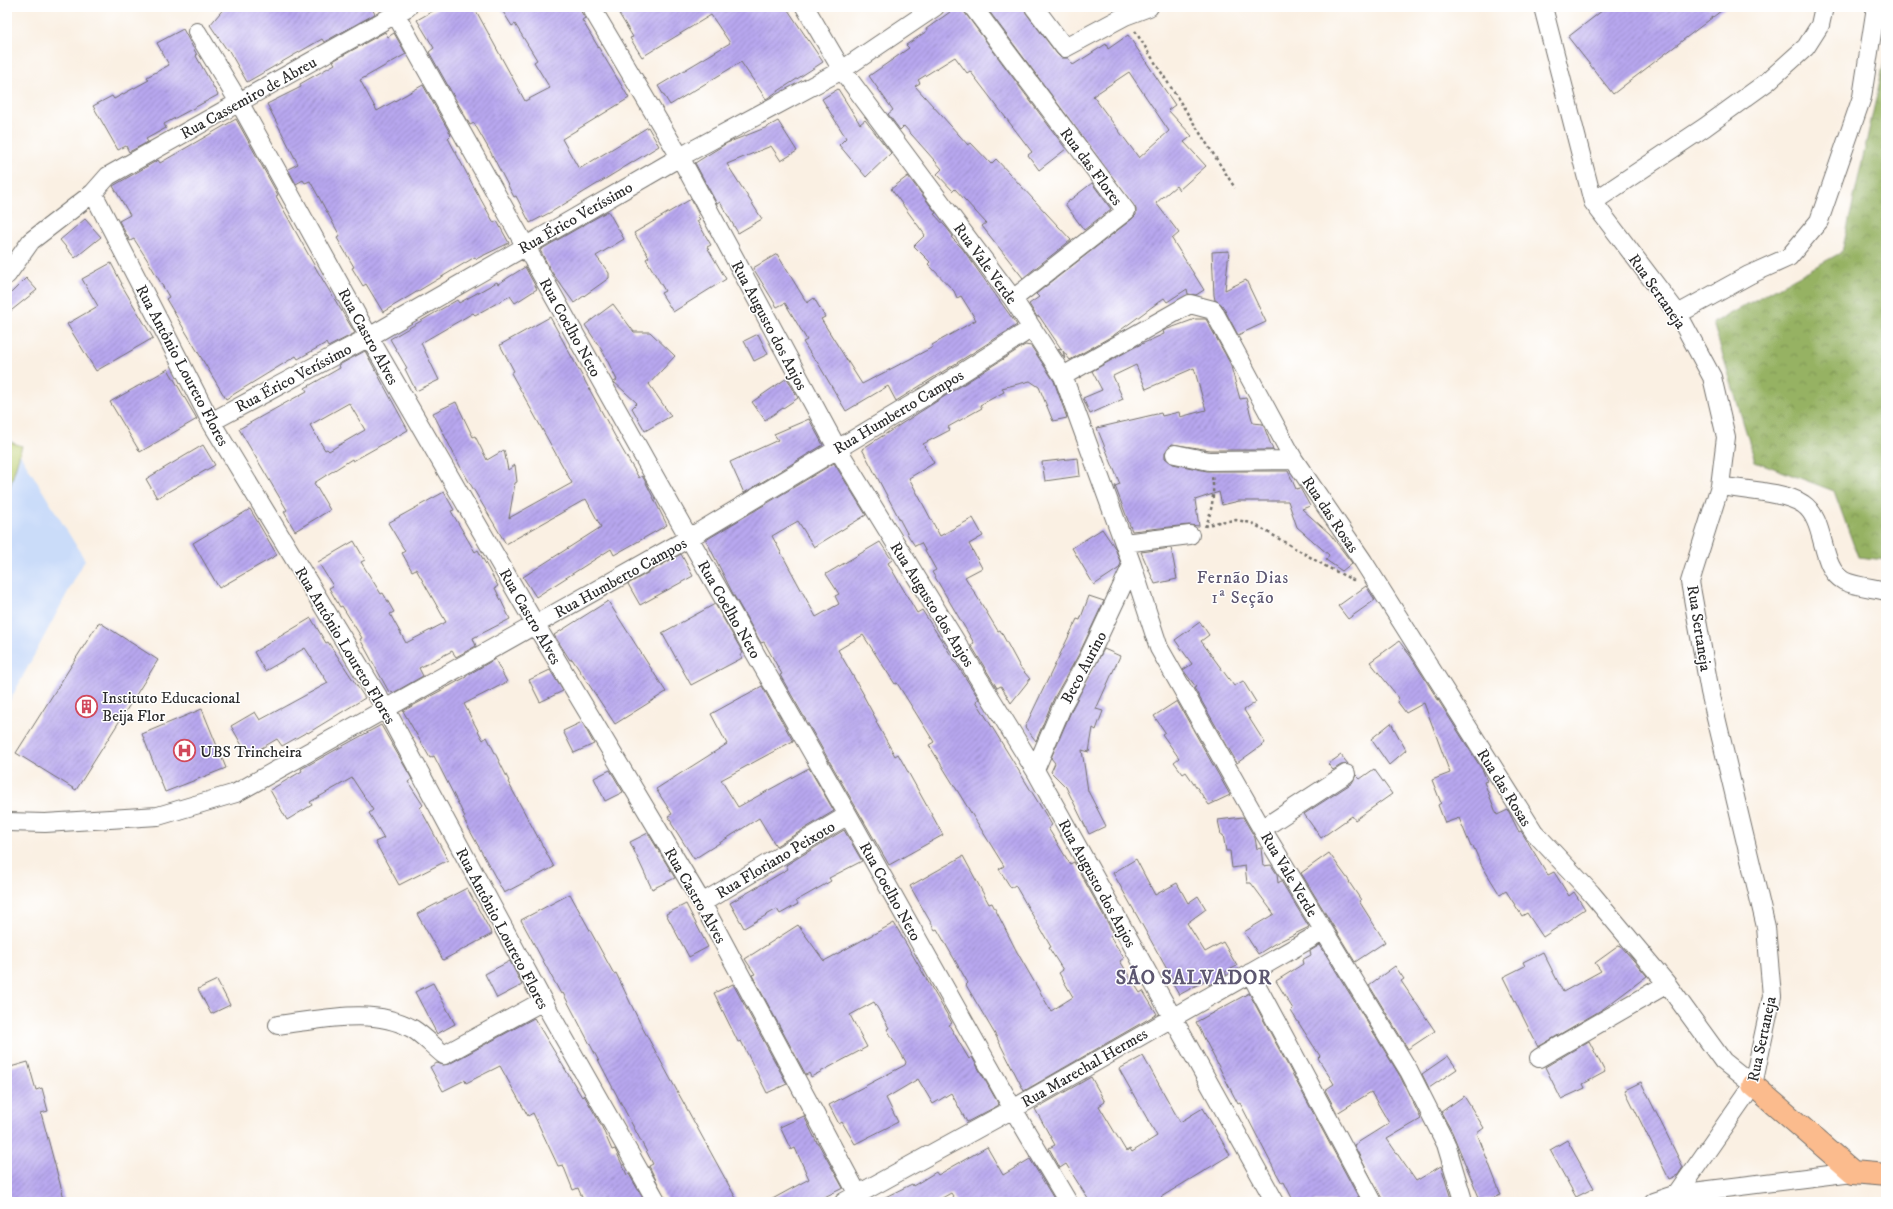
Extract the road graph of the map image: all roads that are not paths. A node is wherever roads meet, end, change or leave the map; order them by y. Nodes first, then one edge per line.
1 (591, 7) edge
2 (806, 7) edge
3 (935, 7) edge
4 (973, 7) edge
5 (1034, 7) edge
6 (1149, 7) edge
7 (1543, 7) edge
8 (1824, 7) edge
9 (1876, 7) edge
10 (402, 11) edge
11 (197, 32) dead end
12 (842, 70) junction
13 (239, 102) junction
14 (680, 157) junction
15 (93, 193) junction
16 (1593, 202) junction
17 (526, 245) junction
18 (7, 275) edge
19 (1014, 299) junction
20 (1678, 314) junction
21 (1032, 328) junction
22 (368, 337) junction
23 (1063, 376) junction
24 (211, 422) junction
25 (837, 448) junction
26 (1175, 454) dead end
27 (1294, 460) junction
28 (1720, 486) junction
29 (1190, 536) road end
30 (689, 538) junction
31 (1124, 543) junction
32 (1132, 565) junction
33 (1886, 591) edge
34 (535, 624) junction
35 (385, 708) junction
36 (1036, 770) junction
37 (1346, 774) dead end
38 (848, 815) junction
39 (7, 822) edge
40 (1262, 829) junction
41 (702, 903) junction
42 (1324, 931) junction
43 (1250, 973) junction
44 (1667, 984) junction
45 (543, 1001) junction
46 (1171, 1017) junction
47 (278, 1025) dead end
48 (1539, 1058) dead end
49 (1753, 1085) junction
50 (1013, 1109) junction
51 (1853, 1172) junction
52 (1886, 1175) edge
53 (1677, 1194) junction
54 (855, 1199) edge
55 (657, 1202) edge
56 (1068, 1202) edge
57 (1275, 1202) edge
58 (1373, 1202) edge
59 (1462, 1202) edge
60 (1652, 1202) edge

1 - 14 street, Rua Augusto dos Anjos
2 - 12 street, Rua Vale Verde
3 - 12 street, Rua Érico Veríssimo
4 - 19 street, Rua das Flores
5 - 6 street
7 - 16 street, Rua Sertaneja
8 - 16 street
9 - 20 street
10 - 13 street, Rua Cassemiro de Abreu
10 - 17 street, Rua Coelho Neto
11 - 13 street, Rua Castro Alves
12 - 14 street, Rua Érico Veríssimo
12 - 19 street, Rua Vale Verde
13 - 15 street, Rua Cassemiro de Abreu
13 - 22 street, Rua Castro Alves
14 - 17 street, Rua Érico Veríssimo
14 - 25 street, Rua Augusto dos Anjos
15 - 18 street
15 - 24 street, Rua Antônio Loureto Flores
16 - 20 street, Rua Sertaneja
17 - 22 street, Rua Érico Veríssimo
17 - 30 street, Rua Coelho Neto
19 - 21 street, Rua Vale Verde
20 - 28 street, Rua Sertaneja
21 - 23 street, Rua Vale Verde
21 - 25 street, Rua Humberto Campos
22 - 24 street, Rua Érico Veríssimo
22 - 34 street, Rua Castro Alves
23 - 27 street, Rua das Rosas
23 - 31 street, Rua Vale Verde
24 - 35 street, Rua Antônio Loureto Flores
25 - 30 street, Rua Humberto Campos
25 - 36 street, Rua Augusto dos Anjos
26 - 27 street, Rua das Rosas
27 - 44 street, Rua das Rosas
28 - 33 street
28 - 49 street, Rua Sertaneja
29 - 31 street
30 - 34 street, Rua Humberto Campos
30 - 38 street, Rua Coelho Neto
31 - 32 street, Rua Vale Verde
32 - 36 street, Beco Aurino
32 - 40 street, Rua Vale Verde
34 - 35 street, Rua Humberto Campos
34 - 41 street, Rua Castro Alves
35 - 39 street, Rua Humberto Campos
35 - 45 street, Rua Antônio Loureto Flores
36 - 46 street, Rua Augusto dos Anjos
37 - 40 street
38 - 41 street, Rua Floriano Peixoto
38 - 50 street, Rua Coelho Neto
40 - 42 street, Rua Vale Verde
41 - 54 street, Rua Castro Alves
42 - 43 street, Rua Marechal Hermes
42 - 59 street, Rua Vale Verde
43 - 46 street, Rua Marechal Hermes
43 - 58 street
44 - 48 street
44 - 49 street, Rua das Rosas
45 - 47 street
45 - 55 street, Rua Antônio Loureto Flores
46 - 50 street, Rua Marechal Hermes
46 - 57 street, Rua Augusto dos Anjos
49 - 51 highway
49 - 53 street, Rua Sertaneja
50 - 54 street, Rua Marechal Hermes
50 - 56 street, Rua Coelho Neto
51 - 52 highway
51 - 53 street
53 - 60 street

